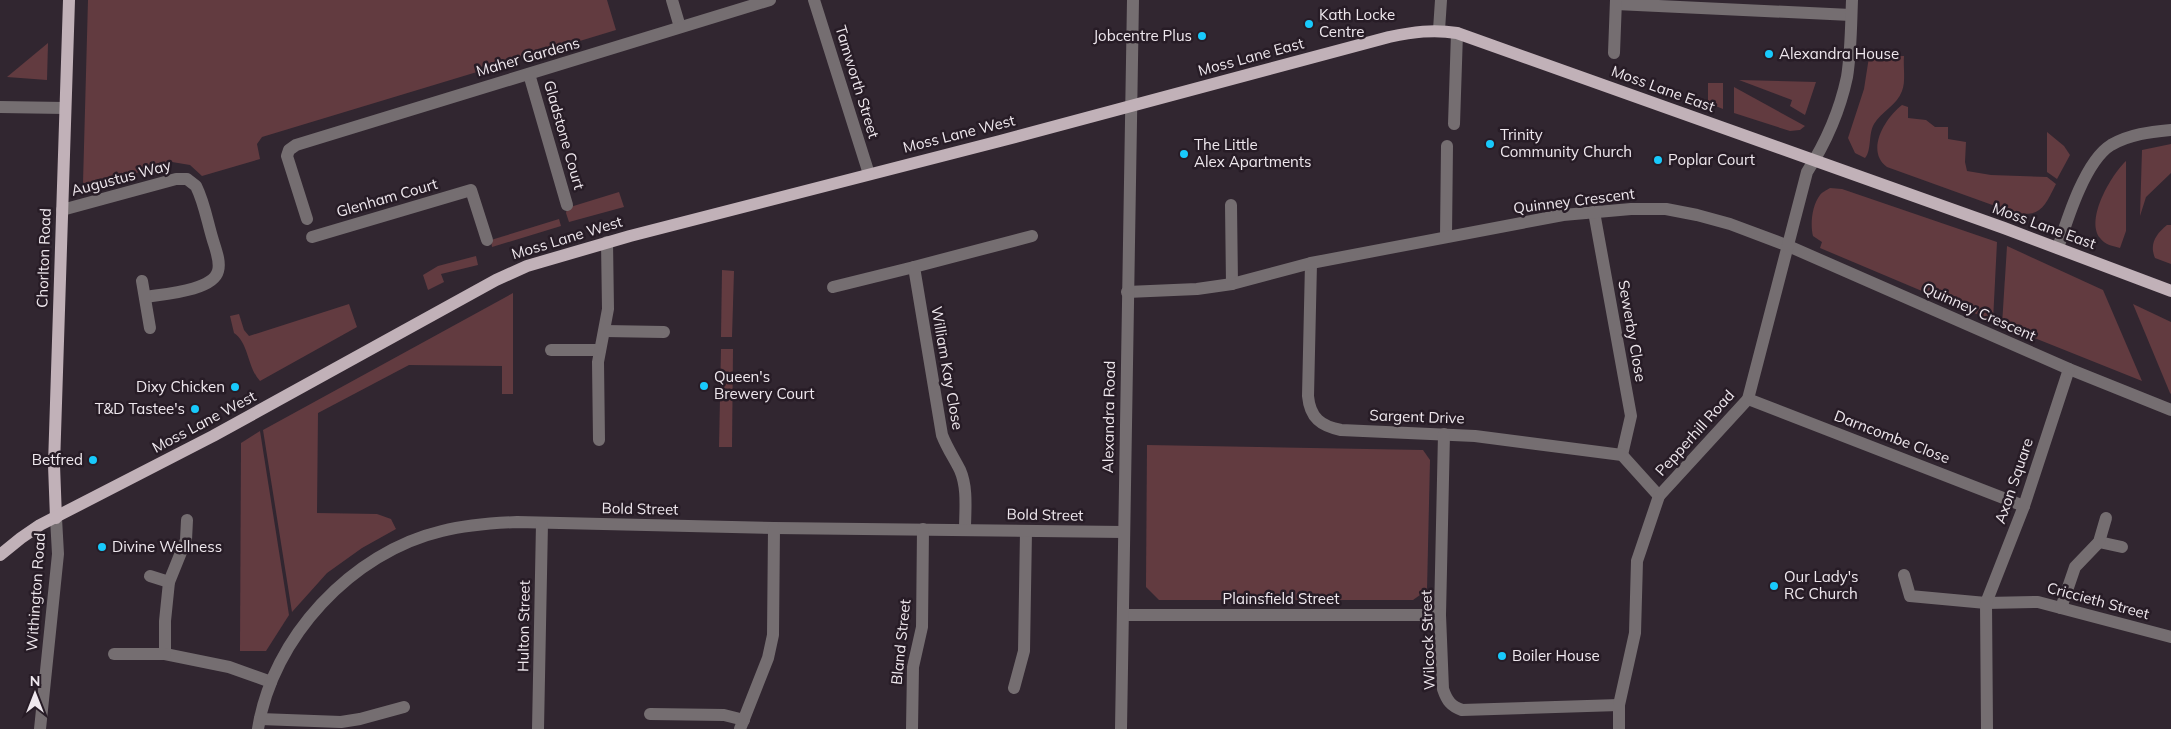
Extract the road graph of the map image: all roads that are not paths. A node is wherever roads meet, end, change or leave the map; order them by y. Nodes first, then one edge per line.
1 (69, 0) edge
2 (672, 0) edge
3 (770, 0) edge
4 (814, 0) edge
5 (1133, 0) edge
6 (1441, 0) edge
7 (1852, 0) edge
8 (1616, 2) edge
9 (1852, 15) junction
10 (680, 27) junction
11 (1439, 30) junction
12 (1457, 33) junction
13 (1614, 53) dead end
14 (529, 74) junction
15 (1132, 105) junction
16 (0, 107) edge
17 (65, 108) junction
18 (1454, 124) dead end
19 (2171, 130) edge
20 (1447, 146) dead end
21 (1814, 160) junction
22 (869, 174) junction
23 (567, 205) dead end
24 (1231, 205) dead end
25 (62, 210) junction
26 (1594, 212) junction
27 (307, 219) dead end
28 (1032, 236) dead end
29 (1446, 236) junction
30 (312, 237) dead end
31 (487, 240) dead end
32 (607, 242) junction
33 (1786, 246) junction
34 (2058, 248) junction
35 (1311, 263) junction
36 (914, 267) junction
37 (142, 281) dead end
38 (1232, 284) junction
39 (833, 287) dead end
40 (2171, 291) edge
41 (1127, 292) junction
42 (145, 297) junction
43 (150, 328) dead end
44 (605, 331) junction
45 (664, 332) dead end
46 (551, 350) dead end
47 (600, 350) junction
48 (2069, 369) junction
49 (1748, 399) junction
50 (2171, 410) edge
51 (1444, 434) junction
52 (599, 440) dead end
53 (1622, 455) junction
54 (1659, 496) junction
55 (2024, 506) junction
56 (56, 518) junction
57 (2106, 518) dead end
58 (187, 520) dead end
59 (542, 523) junction
60 (774, 528) junction
61 (923, 529) junction
62 (965, 530) junction
63 (1026, 531) junction
64 (1124, 532) junction
65 (2098, 542) junction
66 (2122, 548) dead end
67 (0, 555) edge
68 (1904, 575) dead end
69 (150, 576) dead end
70 (169, 582) junction
71 (1986, 603) junction
72 (2061, 608) junction
73 (1123, 615) junction
74 (1440, 615) junction
75 (2171, 638) edge
76 (114, 654) dead end
77 (166, 654) junction
78 (271, 682) junction
79 (1014, 688) dead end
80 (1619, 705) junction
81 (404, 707) dead end
82 (650, 714) dead end
83 (259, 724) edge
84 (742, 725) edge
85 (40, 729) edge
86 (538, 729) edge
87 (912, 729) edge
88 (1121, 729) edge
89 (1619, 729) edge
90 (1987, 729) edge

1 - 17 main road, Chorlton Road
2 - 10 street
3 - 10 street, Maher Gardens
4 - 22 street, Tamworth Street
5 - 15 street, Alexandra Road
6 - 11 street
7 - 9 street, Pepperhill Road
8 - 9 street
8 - 13 street
9 - 21 street, Pepperhill Road
10 - 14 street, Maher Gardens
11 - 12 main road, Moss Lane East
11 - 15 main road, Moss Lane East
12 - 18 street
12 - 21 main road, Moss Lane East
14 - 23 street, Gladstone Court
14 - 27 street, Maher Gardens
15 - 22 main road, Moss Lane West
15 - 41 street, Alexandra Road
16 - 17 street
17 - 25 main road, Chorlton Road
19 - 34 street
20 - 29 street
21 - 33 street, Pepperhill Road
21 - 34 main road, Moss Lane East
22 - 32 main road, Moss Lane West
24 - 38 street
25 - 42 street, Augustus Way
25 - 56 main road, Chorlton Road
26 - 29 street, Quinney Crescent
26 - 33 street, Quinney Crescent
26 - 53 street, Sewerby Close
28 - 36 street
29 - 35 street, Quinney Crescent
30 - 31 street, Glenham Court
32 - 44 street
32 - 56 main road, Moss Lane West
33 - 48 street, Quinney Crescent
33 - 49 street, Pepperhill Road
34 - 40 main road, Moss Lane East
35 - 38 street, Quinney Crescent
35 - 51 street, Sargent Drive
36 - 39 street
36 - 62 street, William Kay Close
37 - 42 street
38 - 41 street, Quinney Crescent
41 - 64 street, Alexandra Road
42 - 43 street
44 - 45 street
44 - 47 street
46 - 47 street
47 - 52 street
48 - 50 street, Quinney Crescent
48 - 55 street, Axon Square
49 - 54 street, Pepperhill Road
49 - 55 street, Darncombe Close
51 - 53 street, Sargent Drive
51 - 74 street, Wilcock Street
53 - 54 street
54 - 80 street, Pepperhill Road
55 - 71 street, Axon Square
56 - 67 main road, Moss Lane West
56 - 85 street, Withington Road
57 - 65 street
58 - 70 street
59 - 60 street, Bold Street
59 - 78 street, Bold Street
59 - 86 street, Hulton Street
60 - 61 street, Bold Street
60 - 84 street
61 - 62 street, Bold Street
61 - 87 street, Bland Street
62 - 63 street, Bold Street
63 - 64 street, Bold Street
63 - 79 street
64 - 73 street, Alexandra Road
65 - 66 street
65 - 72 street
68 - 71 street, Criccieth Street
69 - 70 street
70 - 77 street
71 - 72 street, Criccieth Street
71 - 90 street
72 - 75 street, Criccieth Street
73 - 74 street, Plainsfield Street
73 - 88 street, Alexandra Road
74 - 80 street, Wilcock Street
76 - 77 street
77 - 78 street
78 - 83 street, Bold Street
80 - 89 street, Pepperhill Road
81 - 83 street
82 - 84 street

